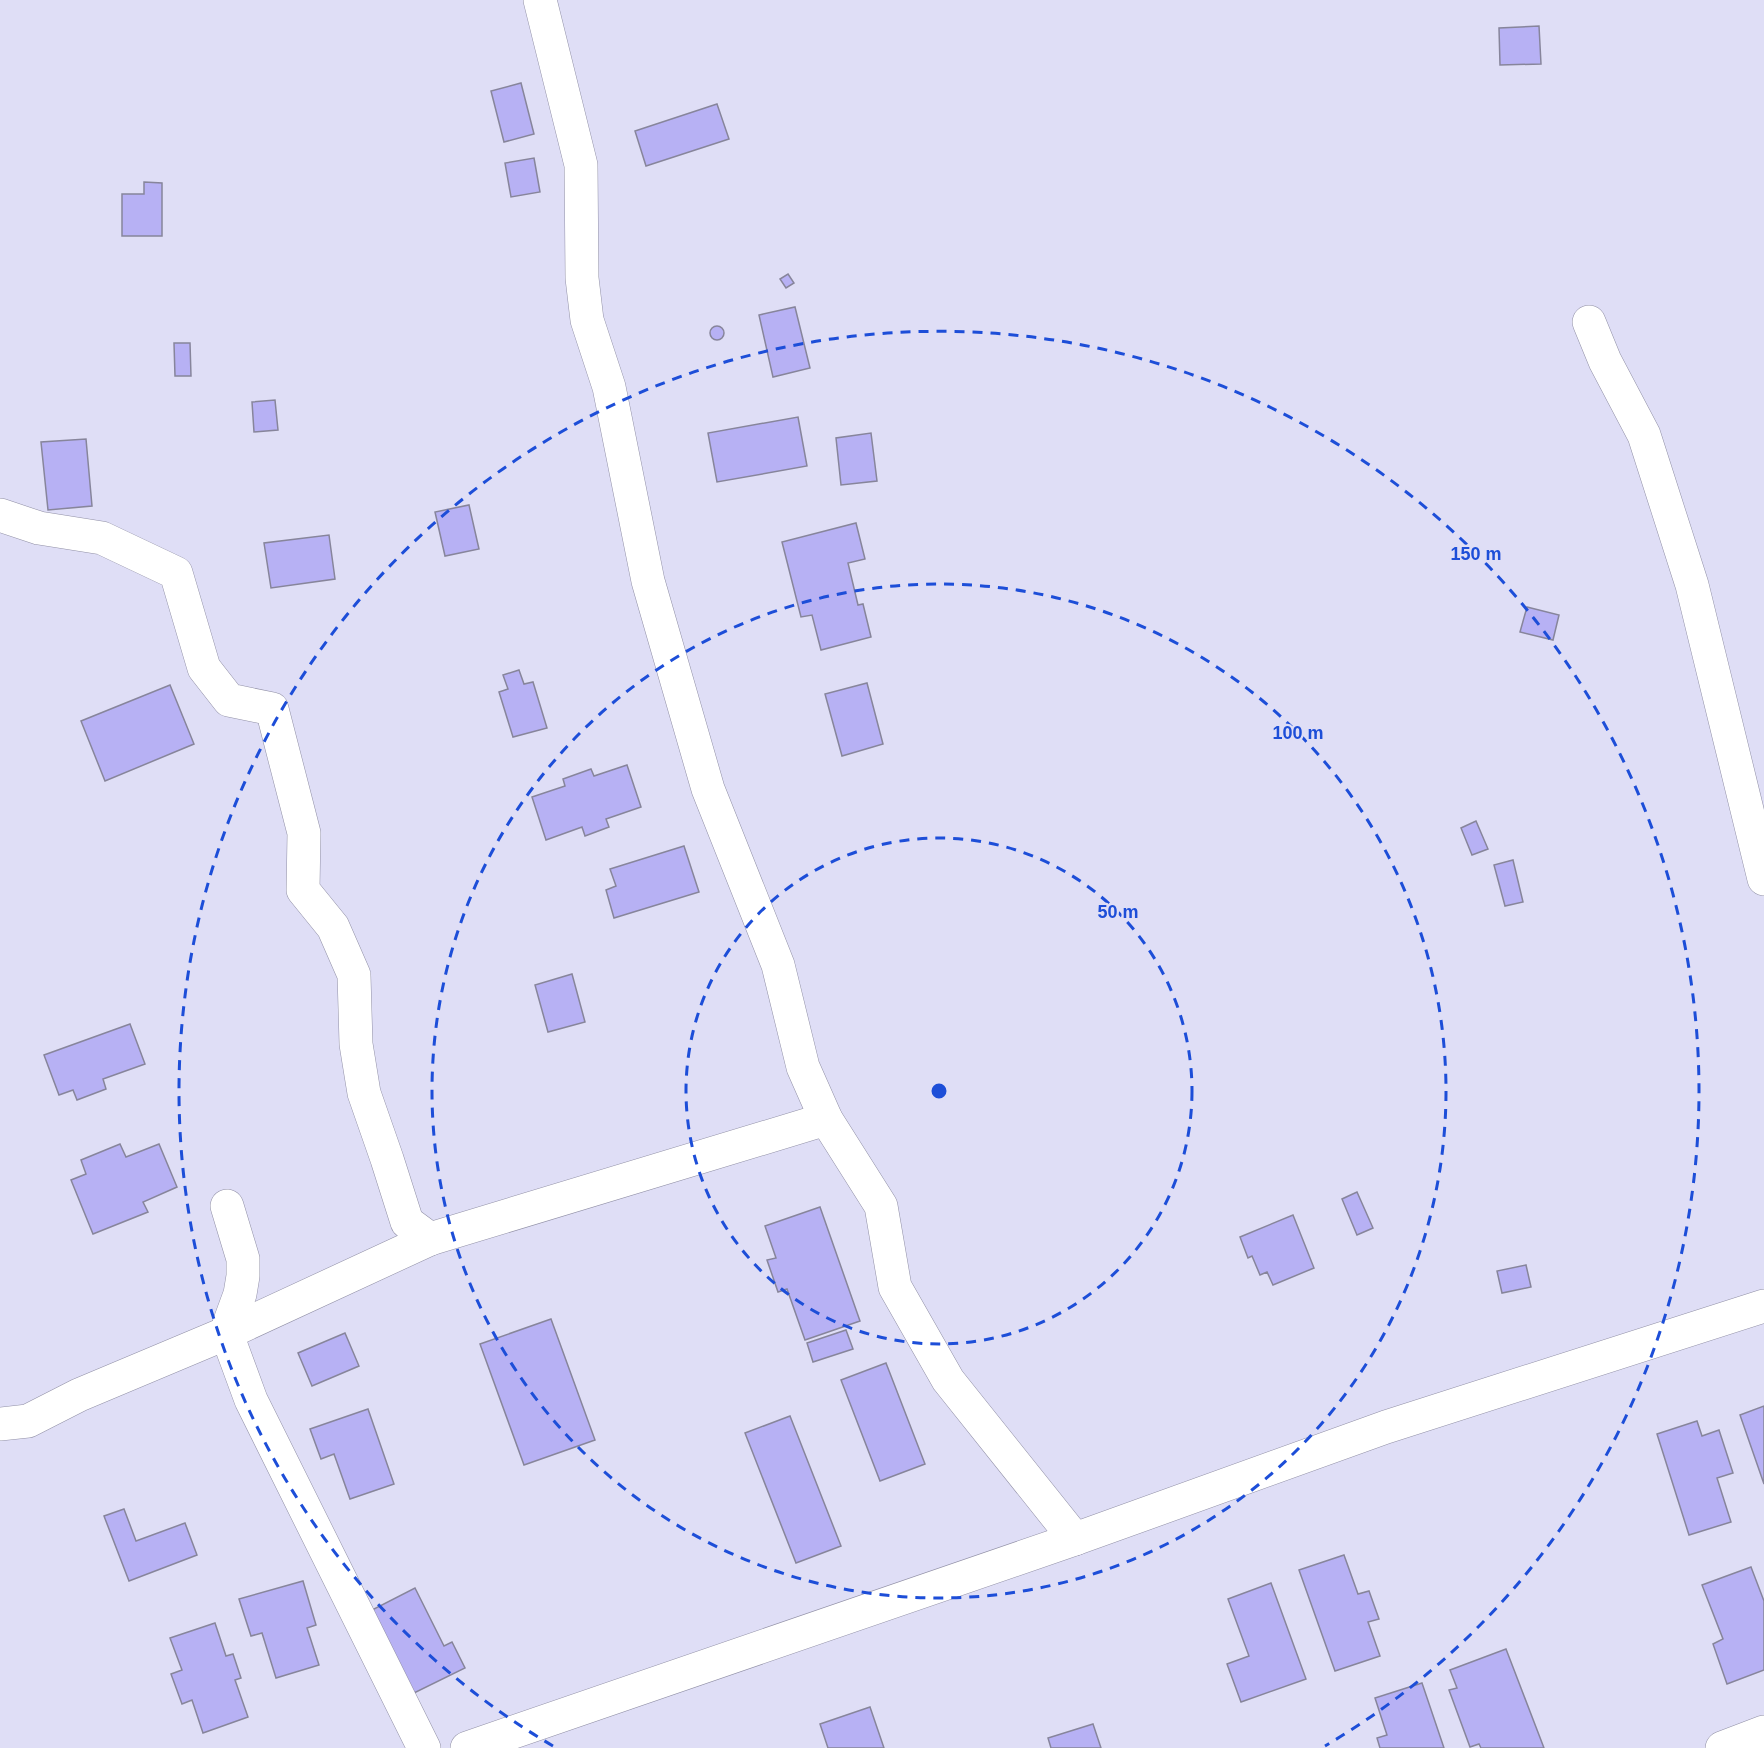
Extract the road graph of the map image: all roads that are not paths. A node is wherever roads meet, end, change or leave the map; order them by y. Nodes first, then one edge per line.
1 (540, 0) edge
2 (1589, 322) dead end
3 (0, 514) edge
4 (1764, 879) edge
5 (826, 1119) junction
6 (227, 1206) dead end
7 (430, 1239) junction
8 (1764, 1306) edge
9 (229, 1332) junction
10 (0, 1424) edge
11 (1075, 1539) junction
12 (1764, 1732) edge
13 (424, 1748) edge
14 (467, 1748) edge
15 (1722, 1748) edge

1 - 5 street
2 - 4 street
3 - 7 street
5 - 7 street
5 - 11 street
6 - 9 street
7 - 9 street
8 - 11 street
9 - 10 street
9 - 13 street
11 - 14 street
12 - 15 street

